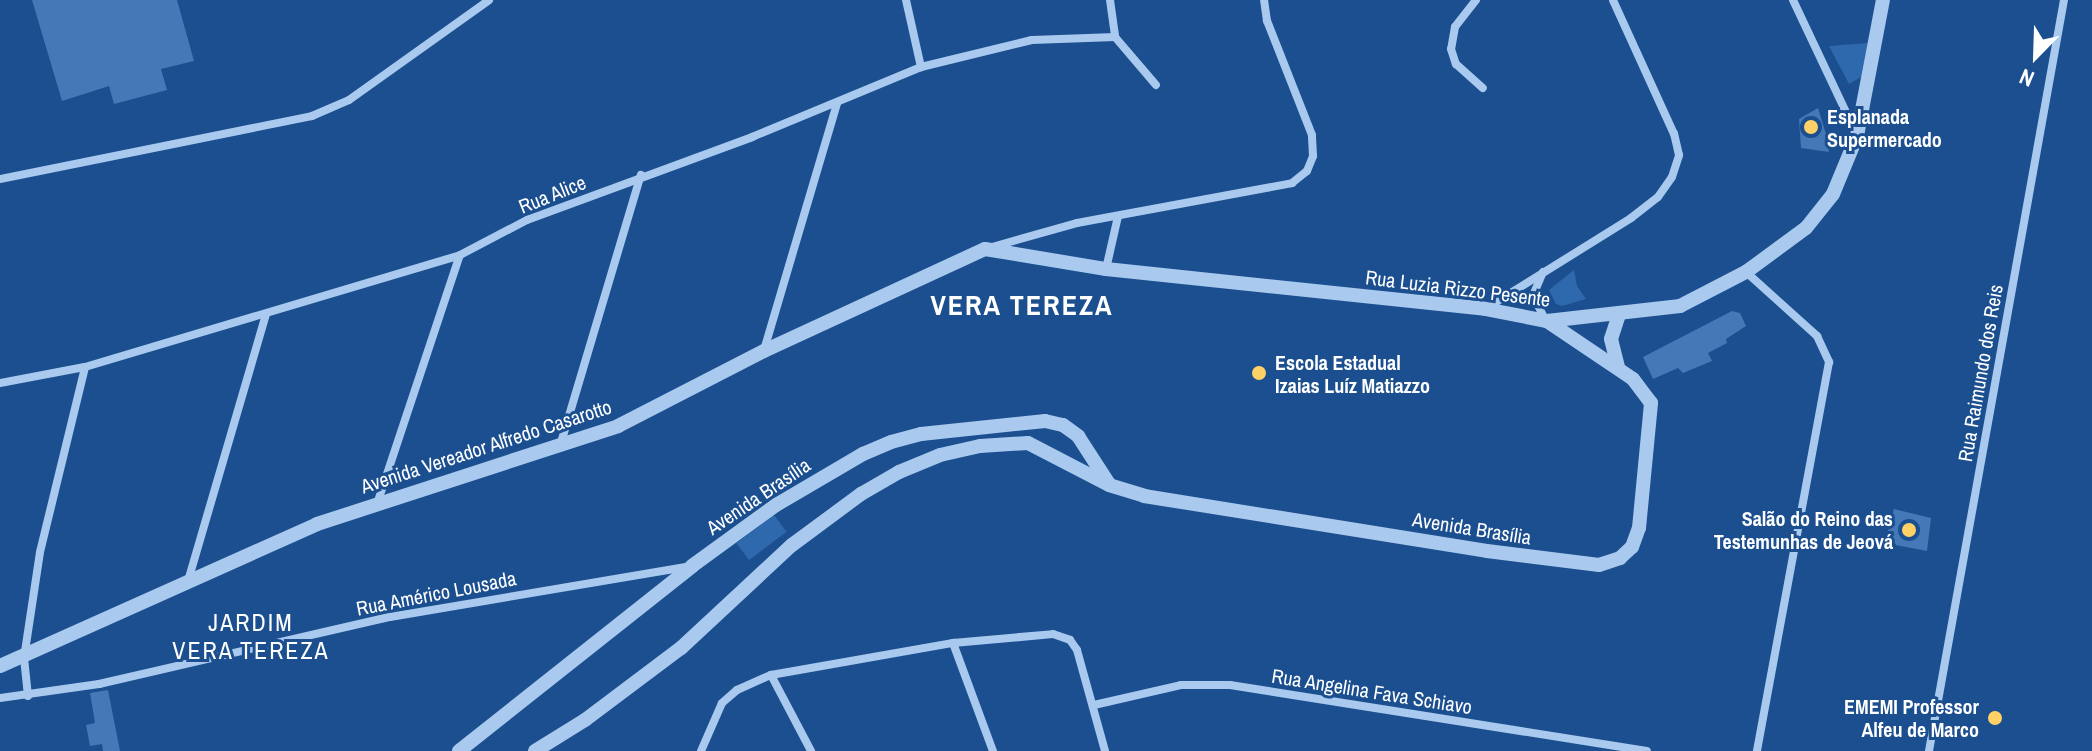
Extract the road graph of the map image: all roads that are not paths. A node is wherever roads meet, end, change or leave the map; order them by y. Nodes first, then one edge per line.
1 (489, 0) edge
2 (906, 0) edge
3 (1110, 0) edge
4 (1264, 0) edge
5 (1476, 0) edge
6 (1613, 0) edge
7 (1793, 0) edge
8 (1883, 0) edge
9 (2064, 0) edge
10 (1115, 37) junction
11 (921, 67) junction
12 (1156, 85) dead end
13 (1483, 88) dead end
14 (837, 104) junction
15 (1857, 136) junction
16 (641, 175) junction
17 (0, 179) edge
18 (1118, 216) junction
19 (985, 249) junction
20 (460, 255) junction
21 (1106, 269) junction
22 (1543, 271) junction
23 (1746, 272) junction
24 (1485, 309) junction
25 (266, 314) junction
26 (1619, 315) junction
27 (1547, 321) junction
28 (764, 351) junction
29 (85, 367) junction
30 (1618, 367) junction
31 (0, 383) edge
32 (1023, 422) junction
33 (1028, 443) junction
34 (560, 447) junction
35 (1109, 485) junction
36 (378, 501) junction
37 (692, 566) junction
38 (187, 582) junction
39 (953, 643) junction
40 (24, 658) junction
41 (0, 666) edge
42 (771, 675) junction
43 (28, 696) junction
44 (0, 698) edge
45 (1094, 705) junction
46 (459, 751) edge
47 (535, 751) edge
48 (701, 751) edge
49 (811, 751) edge
50 (993, 751) edge
51 (1105, 751) edge
52 (1647, 751) edge
53 (1757, 751) edge
54 (1929, 751) edge

1 - 17 street
2 - 11 street
3 - 10 street
4 - 18 street, Avenida Vereador Alfredo Casarotto
5 - 13 street
6 - 22 street
7 - 15 street
8 - 15 street, Rua Luzia Rizzo Pesente
9 - 54 street, Rua Raimundo dos Reis
10 - 11 street, Rua Alice
10 - 12 street
11 - 14 street, Rua Alice
14 - 16 street, Rua Alice
14 - 28 street
15 - 23 street, Rua Luzia Rizzo Pesente
16 - 20 street, Rua Alice
16 - 34 street
18 - 19 street, Avenida Vereador Alfredo Casarotto
18 - 21 street
19 - 21 street, Rua Luzia Rizzo Pesente
19 - 28 street, Avenida Vereador Alfredo Casarotto
20 - 25 street, Rua Alice
20 - 36 street
21 - 24 street, Rua Luzia Rizzo Pesente
22 - 24 street
22 - 27 street
23 - 26 street, Rua Luzia Rizzo Pesente
23 - 53 street
24 - 27 street, Rua Luzia Rizzo Pesente
25 - 29 street, Rua Alice
25 - 38 street
26 - 27 street, Rua Luzia Rizzo Pesente
26 - 30 street
27 - 30 street, Avenida Brasília
28 - 34 street, Avenida Vereador Alfredo Casarotto
29 - 31 street, Rua Alice
29 - 40 street
30 - 35 street, Avenida Brasília
32 - 33 street
32 - 35 street, Avenida Brasília
32 - 37 street, Avenida Brasília
33 - 35 street, Avenida Brasília
33 - 47 street
34 - 36 street, Avenida Vereador Alfredo Casarotto
36 - 38 street, Avenida Vereador Alfredo Casarotto
37 - 43 street, Rua Américo Lousada
37 - 46 street, Avenida Brasília
38 - 40 street, Avenida Vereador Alfredo Casarotto
39 - 42 street
39 - 45 street
39 - 50 street
40 - 41 street, Avenida Vereador Alfredo Casarotto
40 - 43 street
42 - 48 street
42 - 49 street
43 - 44 street, Rua Américo Lousada
45 - 51 street
45 - 52 street, Rua Angelina Fava Schiavo

